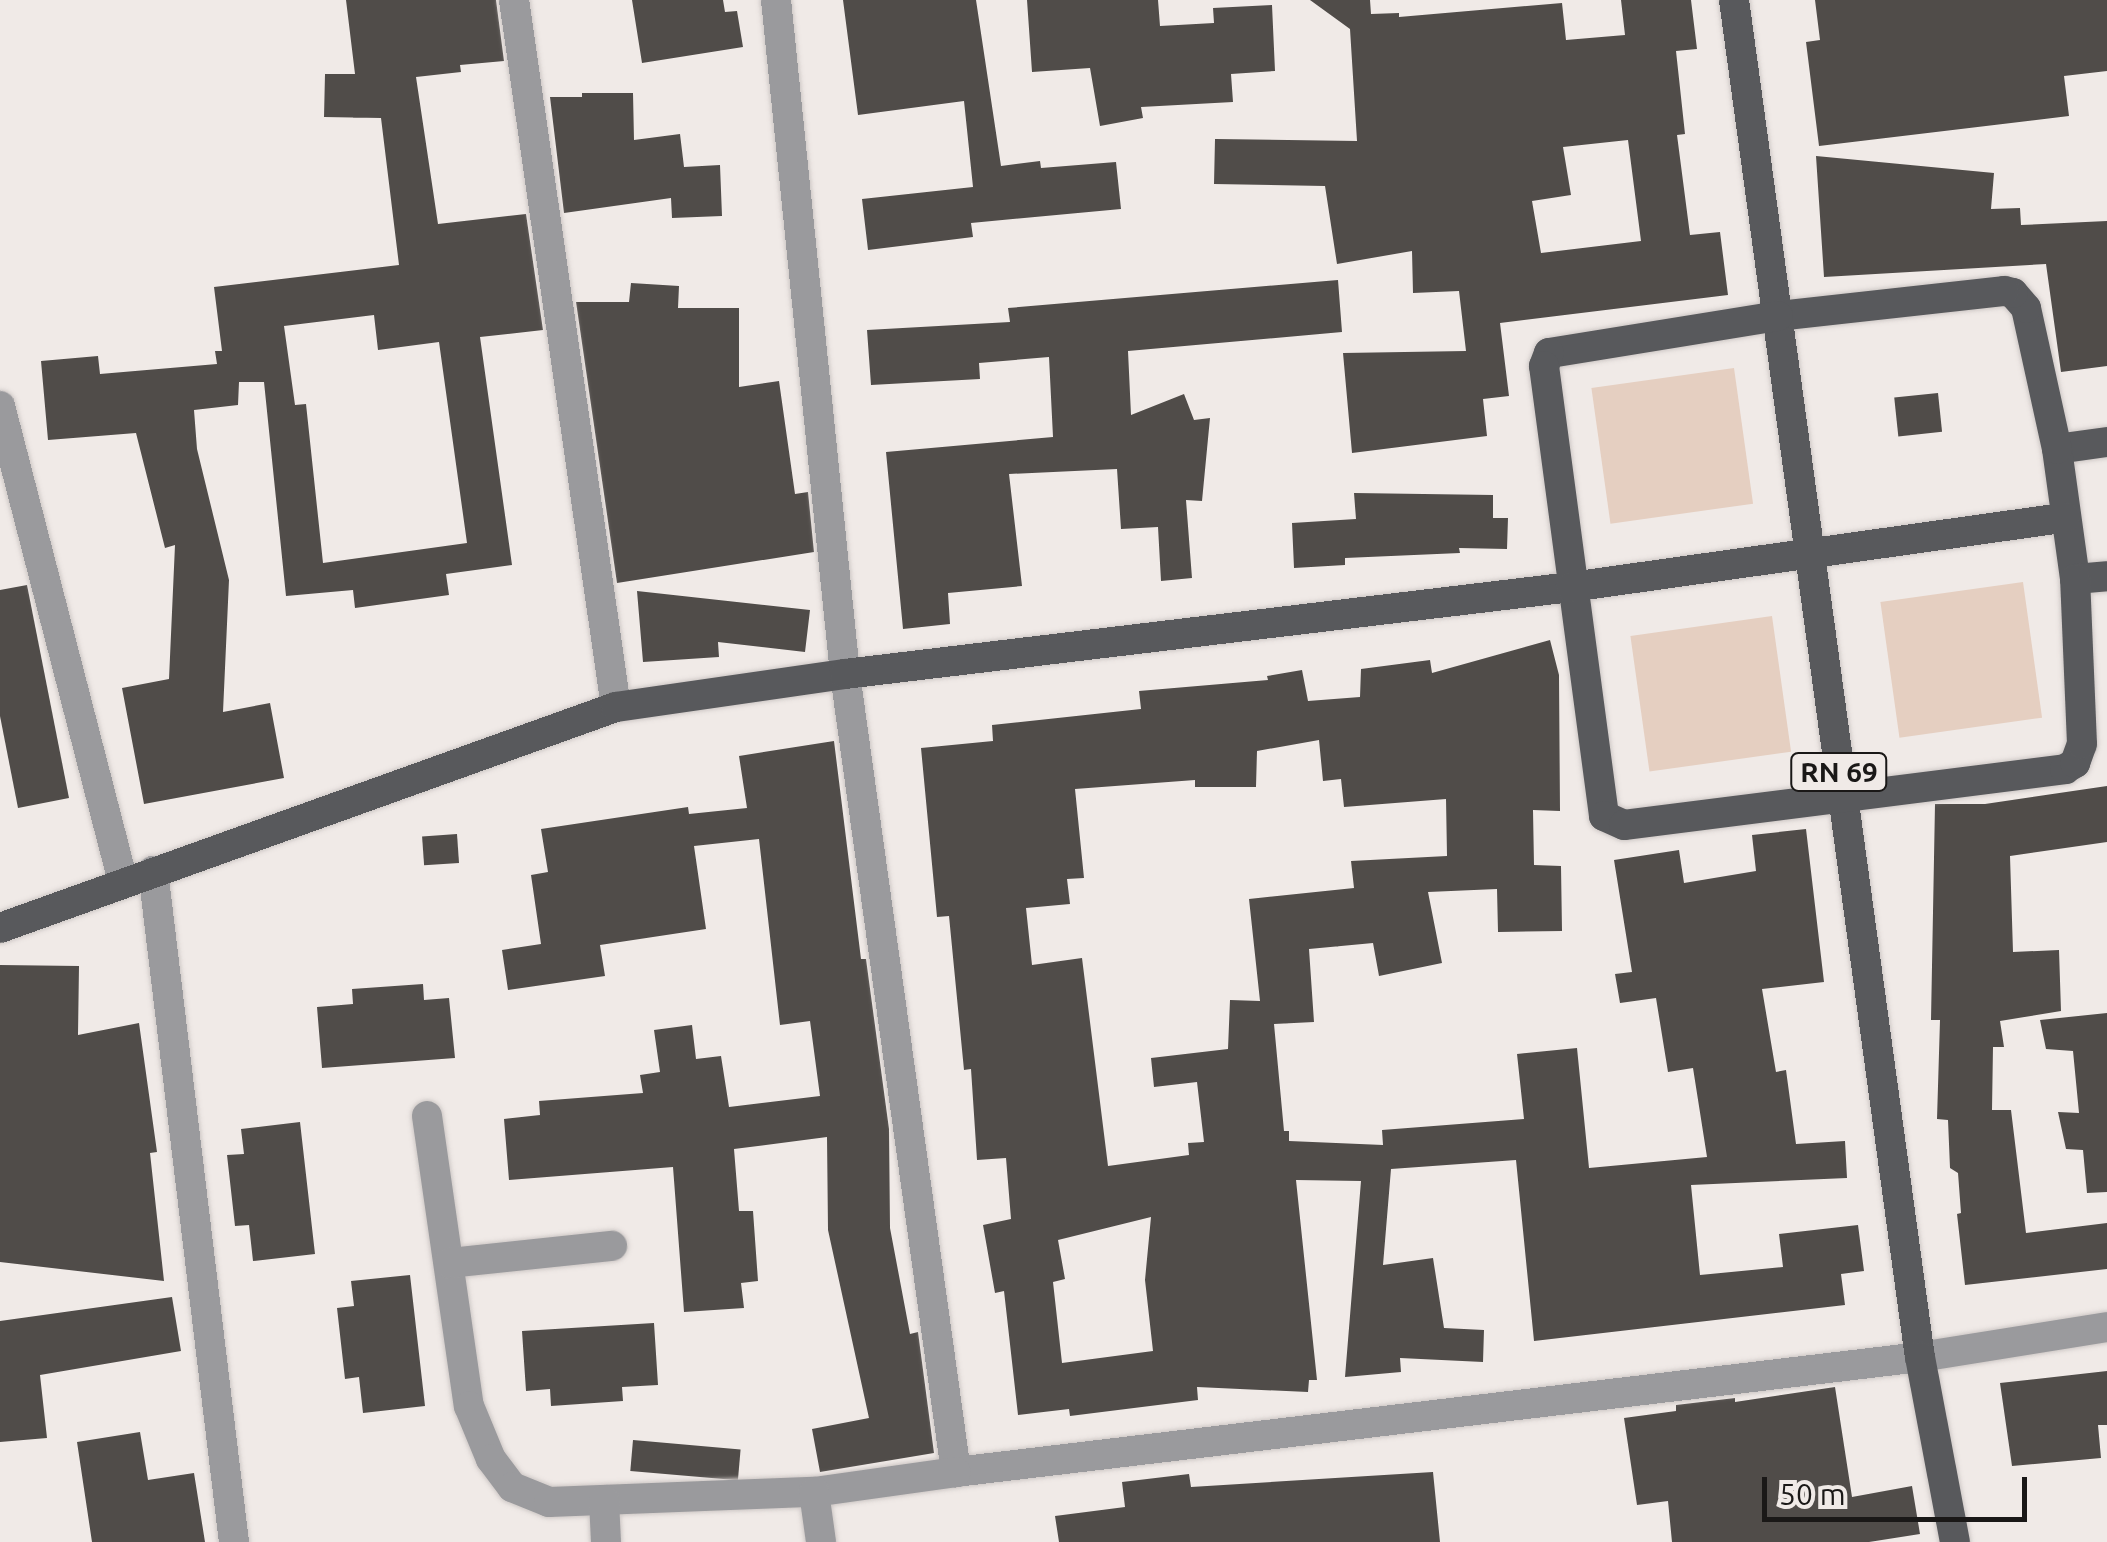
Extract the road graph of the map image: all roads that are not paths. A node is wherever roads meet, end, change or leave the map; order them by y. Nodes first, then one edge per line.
1 (514, 0) edge
2 (776, 0) edge
3 (1734, 0) edge
4 (1778, 316) junction
5 (0, 406) edge
6 (2107, 442) edge
7 (2057, 449) junction
8 (2066, 518) junction
9 (1810, 554) junction
10 (2107, 576) edge
11 (2076, 579) junction
12 (1571, 587) junction
13 (845, 674) junction
14 (616, 707) junction
15 (1842, 796) junction
16 (153, 871) junction
17 (123, 882) junction
18 (0, 928) edge
19 (427, 1116) dead end
20 (612, 1246) dead end
21 (448, 1263) junction
22 (2107, 1327) edge
23 (1920, 1357) junction
24 (956, 1472) junction
25 (814, 1492) junction
26 (604, 1500) junction
27 (234, 1542) edge
28 (606, 1542) edge
29 (821, 1542) edge
30 (1955, 1542) edge

1 - 14 street
2 - 13 street
3 - 4 main road, RN 69
4 - 7 main road
4 - 9 main road, RN 69
4 - 12 main road
5 - 17 street
6 - 7 main road
7 - 8 main road
8 - 9 main road
8 - 11 main road
9 - 12 main road
9 - 15 main road, RN 69
10 - 11 main road
11 - 15 main road
12 - 13 main road
12 - 15 main road
13 - 14 main road
13 - 24 street
14 - 16 main road
15 - 23 main road, RN 69
16 - 17 main road
16 - 27 street
17 - 18 main road
19 - 21 street
20 - 21 street
21 - 26 street
22 - 23 street
23 - 24 street
23 - 30 main road, RN 69
24 - 25 street
25 - 26 street
25 - 29 street
26 - 28 street

